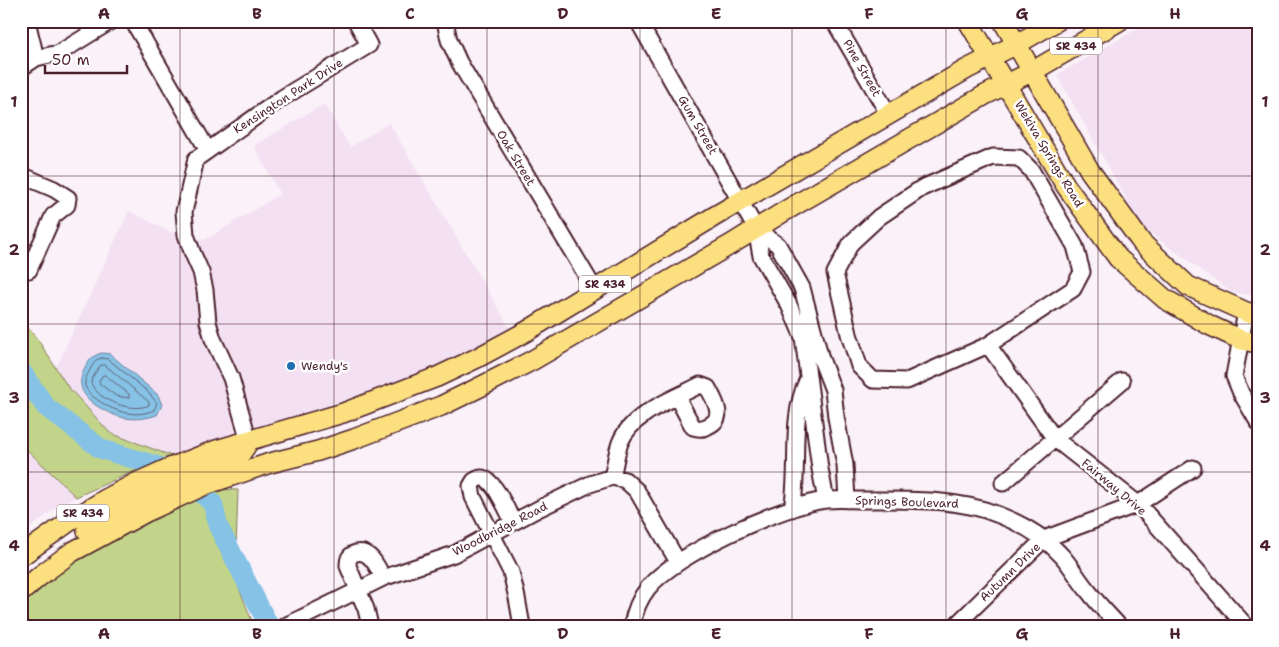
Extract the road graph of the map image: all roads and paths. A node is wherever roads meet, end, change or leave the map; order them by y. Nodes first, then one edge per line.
1 (27, 21) edge
2 (111, 21) edge
3 (133, 21) edge
4 (356, 21) edge
5 (445, 21) edge
6 (638, 21) edge
7 (834, 21) edge
8 (968, 21) edge
9 (1003, 21) edge
10 (1057, 21) edge
11 (1119, 21) edge
12 (1017, 44) junction
13 (36, 58) junction
14 (990, 58) junction
15 (21, 68) edge
16 (1033, 71) junction
17 (1007, 84) junction
18 (889, 115) junction
19 (207, 149) junction
20 (21, 175) edge
21 (741, 201) junction
22 (756, 229) junction
23 (29, 270) dead end
24 (595, 290) junction
25 (1252, 314) edge
26 (1249, 342) edge
27 (988, 345) junction
28 (808, 379) junction
29 (1122, 381) dead end
30 (677, 397) dead end
31 (1258, 422) edge
32 (1055, 439) junction
33 (249, 440) junction
34 (1193, 468) dead end
35 (612, 477) junction
36 (1003, 484) dead end
37 (826, 500) junction
38 (847, 500) junction
39 (1138, 504) junction
40 (792, 509) junction
41 (513, 522) junction
42 (492, 534) junction
43 (1044, 539) junction
44 (72, 552) junction
45 (21, 556) edge
46 (678, 562) junction
47 (383, 578) junction
48 (357, 590) junction
49 (21, 592) edge
50 (958, 625) edge
51 (285, 626) edge
52 (370, 626) edge
53 (522, 626) edge
54 (632, 626) edge
55 (1120, 626) edge
56 (1246, 626) edge

1 - 13 street
2 - 13 street
3 - 19 street
4 - 19 street, Kensington Park Drive
5 - 24 street, Oak Street
6 - 21 street, Gum Street
7 - 18 street, Pine Street
8 - 14 main road, Wekiva Springs Road
9 - 12 main road
10 - 12 main road, SR 434
11 - 16 main road, SR 434
12 - 14 main road, SR 434
12 - 16 main road
13 - 15 street
14 - 17 main road, Wekiva Springs Road
14 - 18 main road, SR 434
16 - 17 main road, SR 434
16 - 25 main road
17 - 22 main road, SR 434
17 - 26 main road, Wekiva Springs Road
18 - 21 main road, SR 434
19 - 33 street, Kensington Park Drive
20 - 23 street
21 - 22 street, Gum Street
21 - 24 main road, SR 434
22 - 28 street
22 - 38 street
22 - 44 main road, SR 434
24 - 33 main road, SR 434
25 - 26 street
26 - 31 street
27 - 27 street
27 - 32 street, Fairway Drive
28 - 37 street
28 - 40 street
29 - 32 street
30 - 35 street
32 - 36 street
32 - 39 street, Fairway Drive
33 - 44 main road
33 - 45 main road, SR 434
34 - 39 street
35 - 41 street, Woodbridge Road
35 - 46 street
37 - 38 street, Springs Boulevard
37 - 40 street, Springs Boulevard
38 - 43 street, Springs Boulevard
39 - 43 street
39 - 56 street, Fairway Drive
40 - 46 street, Springs Boulevard
41 - 42 street, Woodbridge Road
41 - 42 street
42 - 47 street, Woodbridge Road
42 - 53 street
43 - 50 street, Autumn Drive
43 - 55 street, Springs Boulevard
44 - 49 main road, SR 434
46 - 54 street, Springs Boulevard
47 - 48 street, Woodbridge Road
47 - 48 street
48 - 51 street, Woodbridge Road
48 - 52 street

